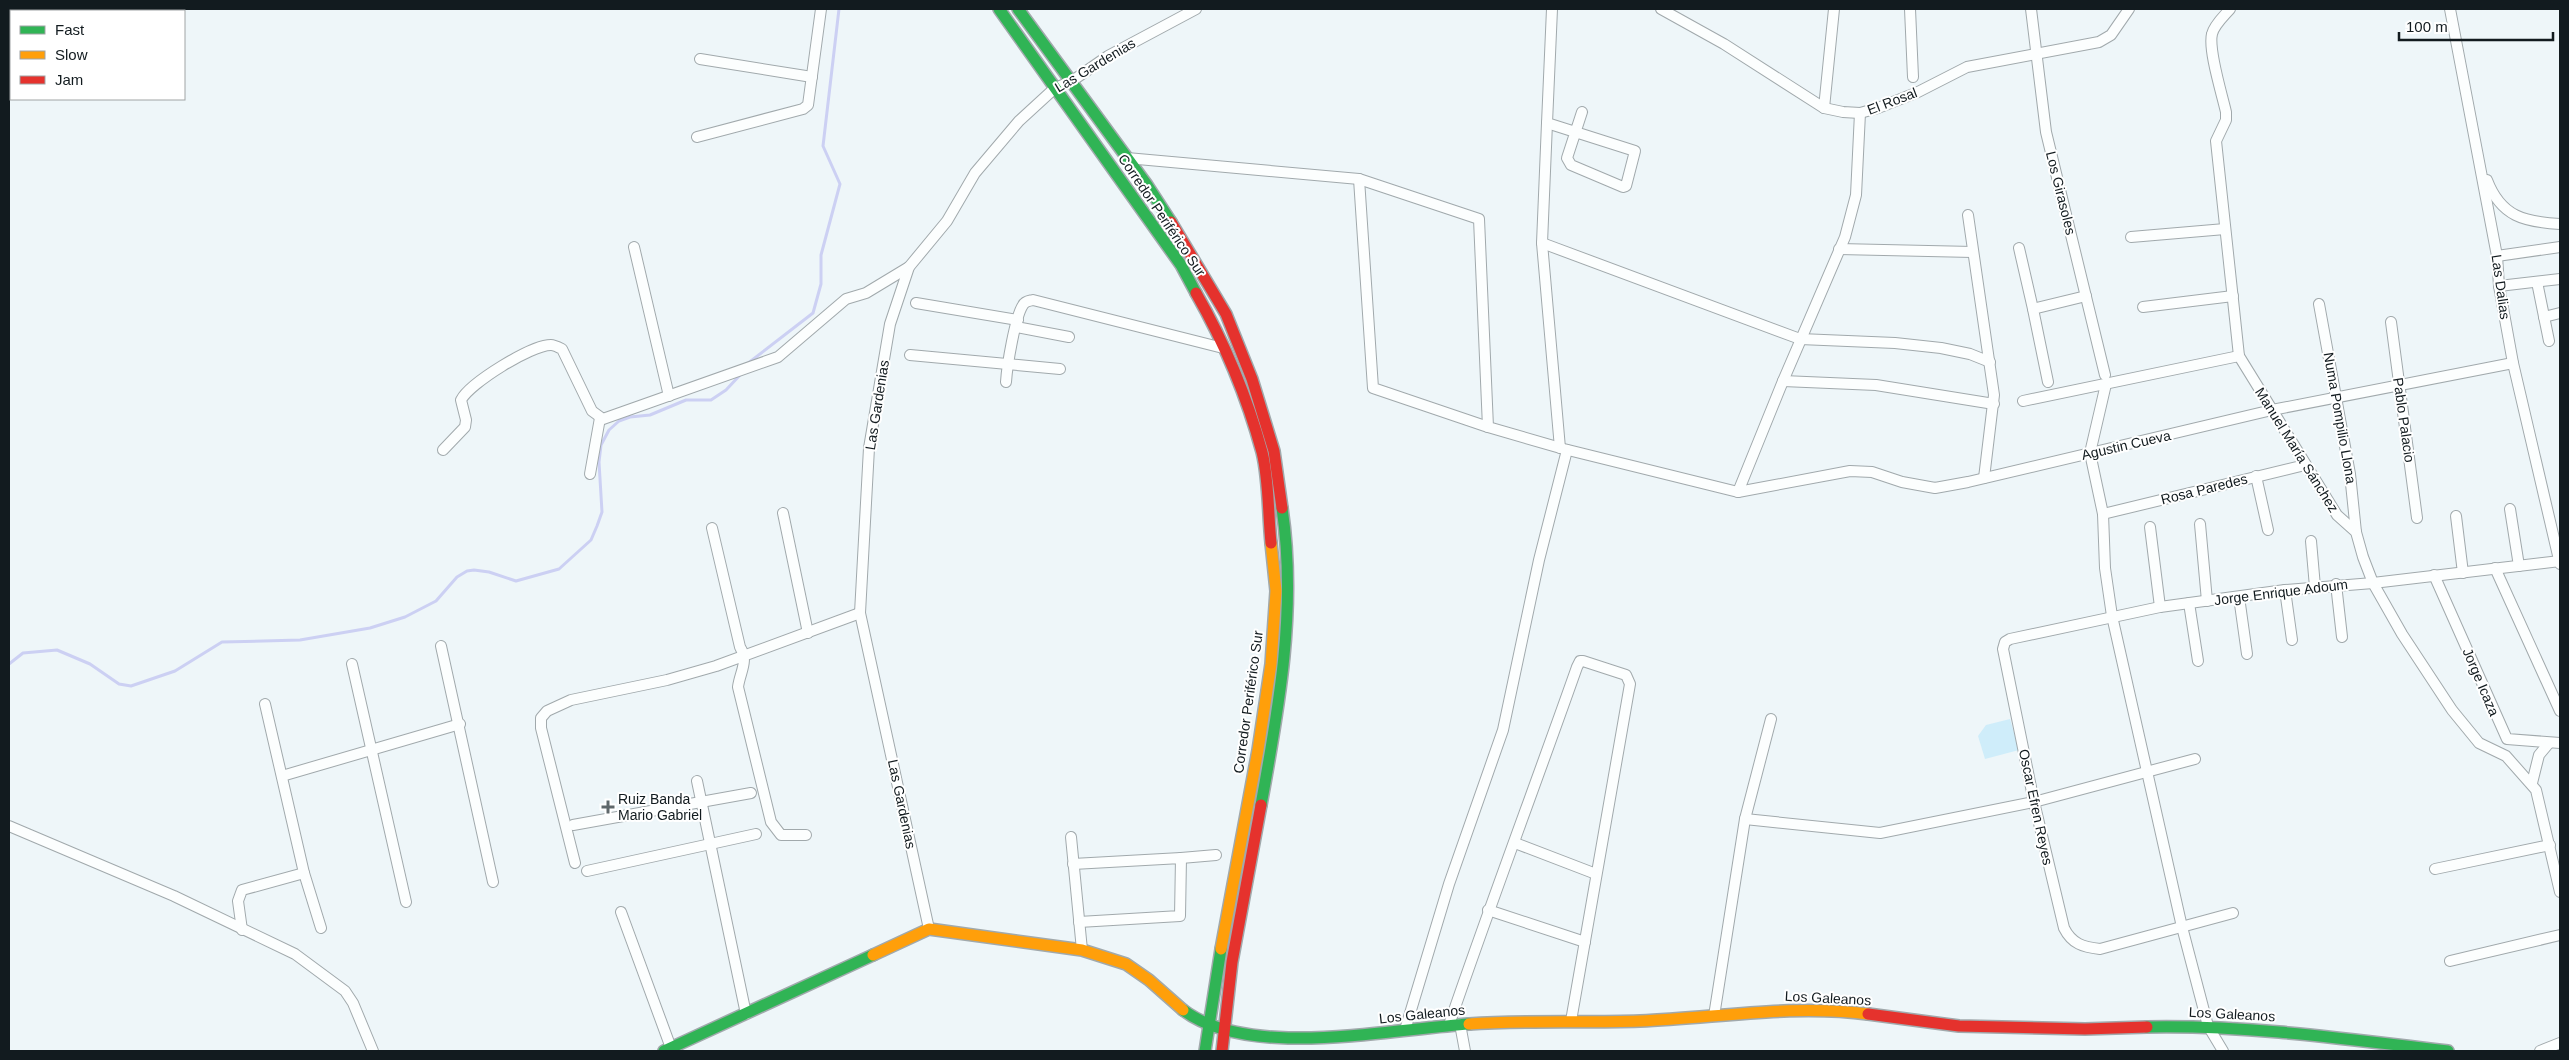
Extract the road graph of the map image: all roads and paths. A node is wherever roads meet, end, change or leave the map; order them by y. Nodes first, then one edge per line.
1 (821, 9) edge
2 (999, 9) edge
3 (1018, 9) edge
4 (1194, 9) edge
5 (1552, 9) edge
6 (1660, 9) edge
7 (1834, 9) edge
8 (1910, 9) edge
9 (2031, 9) edge
10 (2119, 9) edge
11 (2129, 9) edge
12 (2230, 9) edge
13 (2450, 9) edge
14 (2120, 21) junction
15 (2036, 54) junction
16 (700, 60) dead end
17 (812, 77) junction
18 (1913, 77) dead end
19 (1072, 81) junction
20 (1055, 88) junction
21 (1824, 108) junction
22 (1582, 112) dead end
23 (1860, 113) junction
24 (1547, 122) junction
25 (1577, 131) junction
26 (697, 137) dead end
27 (2478, 151) junction
28 (1127, 158) junction
29 (1359, 179) junction
30 (1968, 215) dead end
31 (2560, 224) edge
32 (2226, 229) junction
33 (2131, 237) dead end
34 (1542, 243) junction
35 (634, 247) dead end
36 (2560, 247) edge
37 (2019, 248) dead end
38 (1839, 249) junction
39 (1973, 252) junction
40 (2497, 256) junction
41 (909, 267) junction
42 (2560, 279) edge
43 (2537, 282) junction
44 (2499, 286) junction
45 (2086, 296) junction
46 (2233, 296) junction
47 (916, 303) dead end
48 (2319, 304) dead end
49 (2143, 307) dead end
50 (2033, 309) junction
51 (2560, 313) edge
52 (2544, 316) junction
53 (2392, 322) dead end
54 (1017, 323) junction
55 (1069, 337) dead end
56 (1800, 339) junction
57 (2549, 341) dead end
58 (1223, 348) junction
59 (910, 355) dead end
60 (2239, 356) junction
61 (1990, 362) junction
62 (2513, 362) junction
63 (1007, 363) junction
64 (1060, 369) dead end
65 (2105, 380) junction
66 (1783, 381) junction
67 (1006, 382) dead end
68 (2048, 382) dead end
69 (2398, 385) junction
70 (669, 396) junction
71 (2338, 397) junction
72 (2022, 401) dead end
73 (1994, 404) junction
74 (2272, 410) junction
75 (600, 418) junction
76 (1488, 428) junction
77 (1564, 449) junction
78 (443, 450) dead end
79 (2090, 453) junction
80 (2305, 465) junction
81 (590, 474) dead end
82 (2256, 476) junction
83 (1984, 478) junction
84 (1738, 492) junction
85 (2510, 509) dead end
86 (783, 513) dead end
87 (2103, 514) junction
88 (2456, 516) dead end
89 (2417, 518) dead end
90 (2200, 524) dead end
91 (2150, 527) dead end
92 (712, 528) dead end
93 (2268, 530) dead end
94 (2356, 532) junction
95 (2311, 541) dead end
96 (2560, 562) edge
97 (2519, 566) junction
98 (2495, 568) junction
99 (2462, 572) junction
100 (2434, 575) junction
101 (2373, 582) junction
102 (2336, 584) junction
103 (2315, 587) junction
104 (2285, 590) junction
105 (2238, 597) junction
106 (2207, 601) junction
107 (2189, 603) junction
108 (2160, 607) junction
109 (860, 613) junction
110 (2112, 616) junction
111 (808, 632) junction
112 (2342, 637) dead end
113 (2292, 640) dead end
114 (2004, 642) joint
115 (441, 646) dead end
116 (2247, 654) dead end
117 (746, 656) junction
118 (2198, 661) dead end
119 (352, 664) dead end
120 (265, 704) dead end
121 (2560, 711) edge
122 (1771, 719) dead end
123 (460, 724) junction
124 (2507, 739) junction
125 (2549, 743) junction
126 (2560, 743) edge
127 (372, 750) junction
128 (2506, 756) junction
129 (2195, 759) dead end
130 (2149, 771) junction
131 (282, 776) junction
132 (697, 781) dead end
133 (2532, 783) junction
134 (751, 793) dead end
135 (701, 801) junction
136 (2034, 802) junction
137 (1745, 819) junction
138 (573, 825) dead end
139 (9, 826) edge
140 (756, 834) dead end
141 (806, 835) dead end
142 (1071, 838) dead end
143 (1515, 843) junction
144 (710, 844) junction
145 (2550, 845) junction
146 (1216, 855) dead end
147 (1181, 858) junction
148 (575, 863) dead end
149 (1073, 864) junction
150 (2435, 869) dead end
151 (587, 871) dead end
152 (304, 873) junction
153 (1596, 874) junction
154 (493, 882) dead end
155 (2560, 892) edge
156 (406, 902) dead end
157 (1488, 910) junction
158 (620, 912) dead end
159 (2233, 913) dead end
160 (1079, 922) junction
161 (2182, 927) junction
162 (321, 928) dead end
163 (242, 930) junction
164 (929, 930) junction
165 (2560, 935) edge
166 (1584, 942) junction
167 (1082, 950) junction
168 (2450, 961) dead end
169 (746, 1014) junction
170 (1714, 1016) junction
171 (1572, 1021) junction
172 (1454, 1024) junction
173 (1209, 1025) junction
174 (2208, 1026) junction
175 (1405, 1030) junction
176 (1224, 1032) junction
177 (2560, 1043) edge
178 (668, 1050) edge
179 (2429, 1050) edge
180 (373, 1051) edge
181 (1205, 1051) edge
182 (1222, 1051) edge
183 (1465, 1051) edge
184 (2223, 1051) edge
185 (2448, 1051) edge
186 (2540, 1051) edge

1 - 17 street
2 - 20 main road, Corredor Periférico Sur
3 - 19 main road, Corredor Periférico Sur
4 - 19 street, Las Gardenias
5 - 24 street
6 - 21 street, El Rosal
7 - 21 street
8 - 18 street
9 - 15 street, Los Girasoles
10 - 14 street
11 - 14 street, El Rosal
12 - 32 street, Manuel María Sánchez
13 - 27 street, Las Dalias
14 - 15 street, El Rosal
15 - 23 street, El Rosal
15 - 45 street, Los Girasoles
16 - 17 street
17 - 26 street
19 - 20 street, Las Gardenias
19 - 28 main road, Corredor Periférico Sur
20 - 41 street, Las Gardenias
20 - 58 main road, Corredor Periférico Sur
21 - 23 street, El Rosal
22 - 25 street
23 - 38 street
24 - 25 street
24 - 34 street
25 - 25 street
27 - 31 street
27 - 40 street, Las Dalias
28 - 29 street
28 - 176 main road, Corredor Periférico Sur
29 - 76 street
29 - 76 street
30 - 39 street
32 - 33 street
32 - 46 street, Manuel María Sánchez
34 - 56 street
34 - 77 street
35 - 70 street
36 - 40 street
37 - 50 street
38 - 39 street
38 - 56 street
39 - 61 street
40 - 44 street, Las Dalias
41 - 70 street
41 - 109 street, Las Gardenias
42 - 43 street
43 - 44 street
43 - 52 street
44 - 62 street, Las Dalias
45 - 50 street
45 - 65 street, Los Girasoles
46 - 49 street
46 - 60 street, Manuel María Sánchez
47 - 54 street
48 - 71 street, Numa Pompilio Llona
50 - 68 street
51 - 52 street
52 - 57 street
53 - 69 street, Pablo Palacio
54 - 55 street
54 - 58 street
54 - 63 street
56 - 61 street
56 - 66 street
58 - 173 main road, Corredor Periférico Sur
59 - 63 street
60 - 65 street
60 - 74 street, Manuel María Sánchez
61 - 73 street
62 - 69 street, Agustin Cueva
62 - 96 street, Las Dalias
63 - 64 street
63 - 67 street
65 - 72 street
65 - 79 street
66 - 73 street
66 - 84 street
69 - 71 street, Agustin Cueva
69 - 89 street, Pablo Palacio
70 - 75 street
71 - 74 street, Agustin Cueva
71 - 94 street, Numa Pompilio Llona
73 - 83 street
74 - 79 street, Agustin Cueva
74 - 80 street, Manuel María Sánchez
75 - 78 street
75 - 81 street
76 - 77 street
77 - 84 street
77 - 175 street
79 - 83 street, Agustin Cueva
79 - 87 street
80 - 82 street, Rosa Paredes
80 - 94 street, Manuel María Sánchez
82 - 87 street, Rosa Paredes
82 - 93 street
83 - 84 street, Agustin Cueva
85 - 97 street
86 - 111 street
87 - 110 street
88 - 99 street
90 - 106 street
91 - 108 street
92 - 117 street
94 - 101 street
95 - 103 street
96 - 97 street, Jorge Enrique Adoum
97 - 98 street, Jorge Enrique Adoum
98 - 99 street, Jorge Enrique Adoum
98 - 121 street
99 - 100 street, Jorge Enrique Adoum
100 - 101 street, Jorge Enrique Adoum
100 - 124 street, Jorge Icaza
101 - 102 street, Jorge Enrique Adoum
101 - 128 street
102 - 103 street, Jorge Enrique Adoum
102 - 112 street
103 - 104 street, Jorge Enrique Adoum
104 - 105 street, Jorge Enrique Adoum
104 - 113 street
105 - 106 street, Jorge Enrique Adoum
105 - 116 street
106 - 107 street, Jorge Enrique Adoum
107 - 108 street, Jorge Enrique Adoum
107 - 118 street
108 - 110 street, Jorge Enrique Adoum
109 - 111 street
109 - 164 street, Las Gardenias
110 - 114 street, Jorge Enrique Adoum
110 - 130 street
111 - 117 street
114 - 136 street, Oscar Efren Reyes
115 - 123 street
117 - 141 street
117 - 148 street
119 - 127 street
120 - 131 street
122 - 137 street
123 - 127 street
123 - 154 street
124 - 125 street
124 - 128 street
125 - 126 street
125 - 133 street
127 - 131 street
127 - 156 street
128 - 133 street
129 - 130 street
130 - 136 street
130 - 161 street
131 - 152 street
132 - 135 street
133 - 145 street
134 - 135 street
135 - 138 street
135 - 144 street
136 - 137 street
136 - 161 street, Oscar Efren Reyes
137 - 170 street
139 - 163 street
140 - 144 street
142 - 149 street
143 - 153 street
143 - 153 street
143 - 157 street
144 - 151 street
144 - 169 street
145 - 150 street
145 - 155 street
146 - 147 street
147 - 149 street
147 - 160 street
149 - 160 street
152 - 162 street
152 - 163 street
153 - 166 street
157 - 166 street
157 - 172 street
158 - 178 street
159 - 161 street
160 - 167 street
161 - 174 street
163 - 180 street
164 - 167 main road, Los Galeanos
164 - 169 main road
165 - 168 street
166 - 171 street
167 - 173 main road, Los Galeanos
169 - 178 main road
170 - 171 main road, Los Galeanos
170 - 174 main road, Los Galeanos
171 - 172 main road, Los Galeanos
172 - 175 main road, Los Galeanos
172 - 183 street
173 - 176 main road, Los Galeanos
173 - 181 main road, Corredor Periférico Sur
174 - 179 main road, Los Galeanos
174 - 184 street
175 - 176 main road, Los Galeanos
176 - 182 main road, Corredor Periférico Sur
177 - 186 street
179 - 185 main road, Los Galeanos

